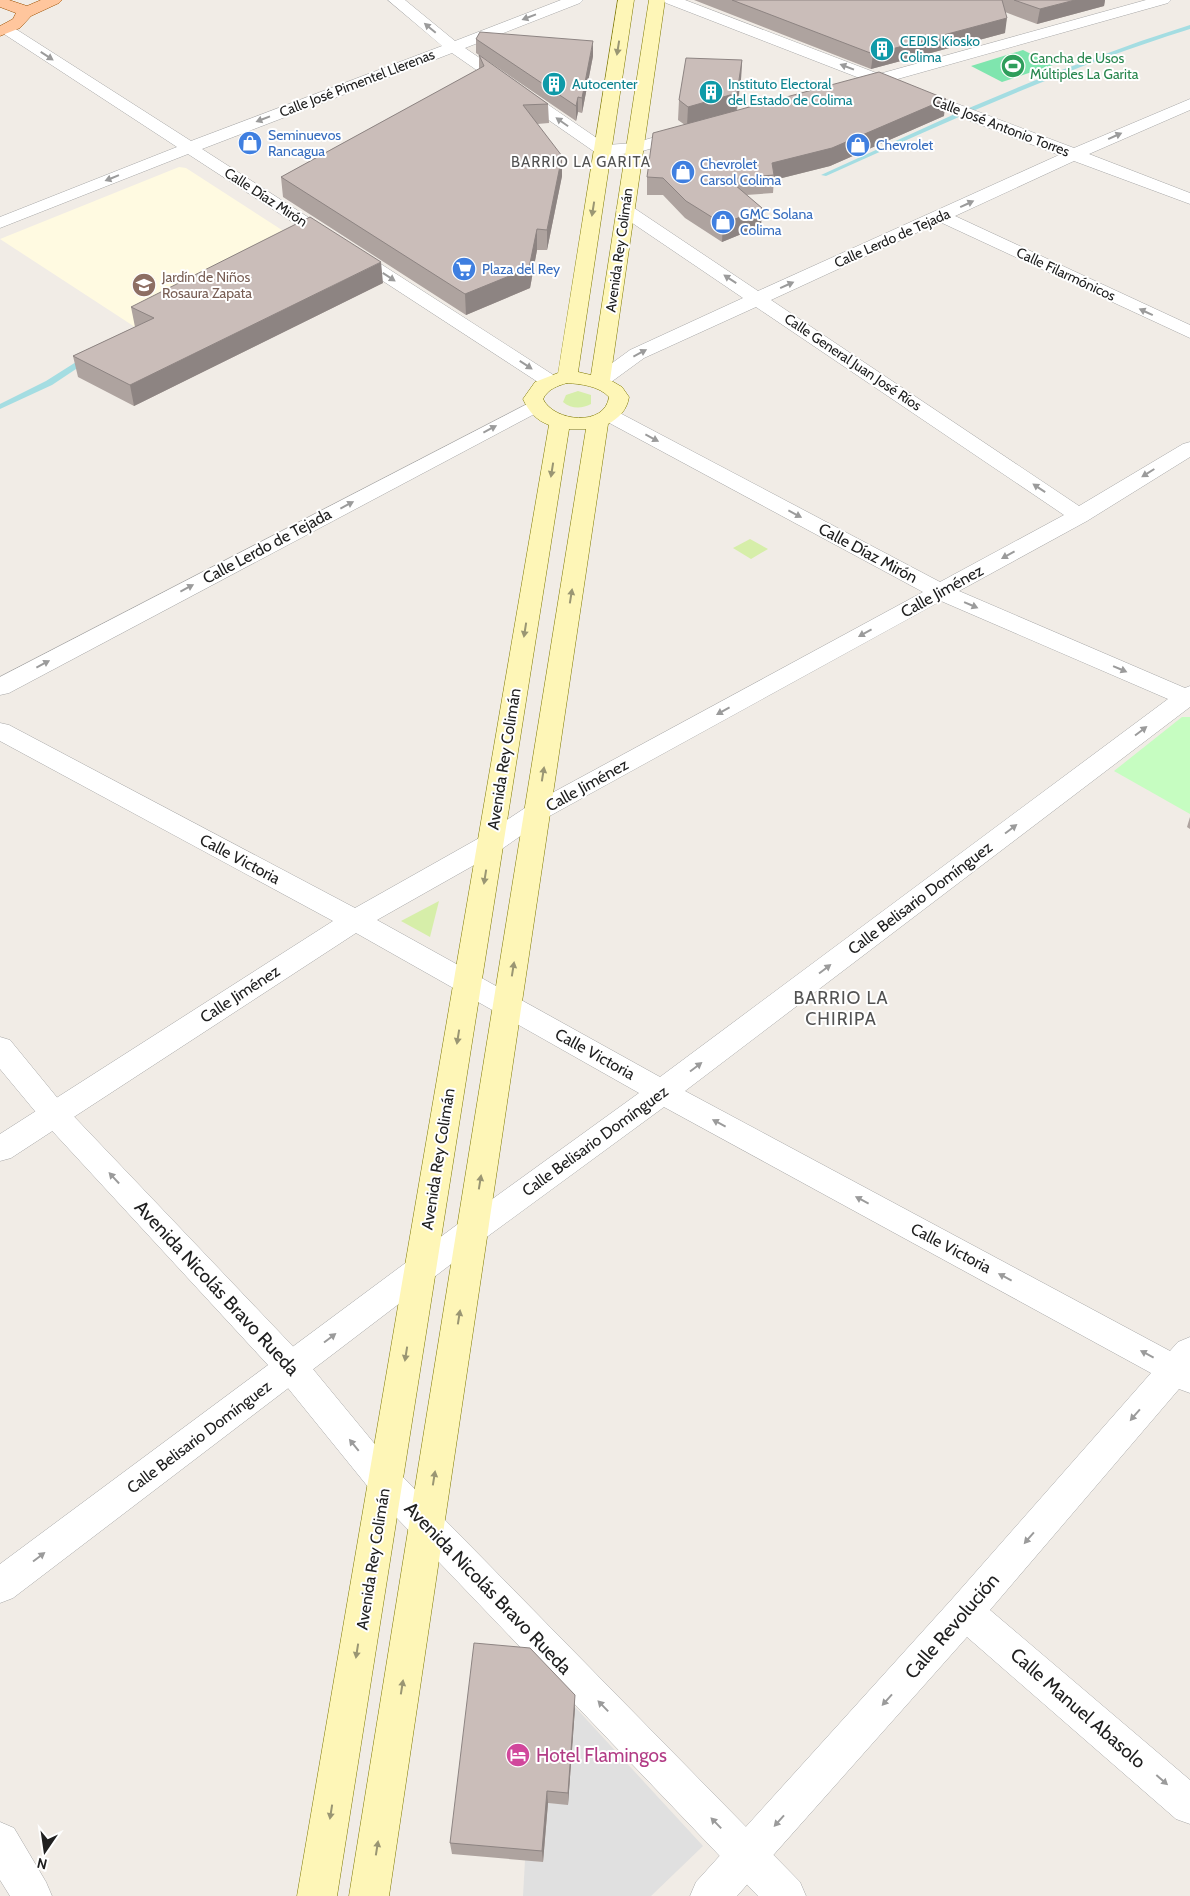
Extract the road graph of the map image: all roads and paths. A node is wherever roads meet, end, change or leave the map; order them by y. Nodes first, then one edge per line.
1 (13, 0) edge
2 (54, 0) edge
3 (396, 0) edge
4 (575, 0) edge
5 (626, 0) edge
6 (657, 0) edge
7 (671, 0) edge
8 (1163, 0) edge
9 (0, 2) edge
10 (24, 13) junction
11 (3, 30) edge
12 (452, 46) junction
13 (880, 79) junction
14 (842, 90) edge
15 (1190, 104) edge
16 (701, 129) edge
17 (189, 148) junction
18 (635, 148) junction
19 (602, 150) junction
20 (1075, 154) junction
21 (631, 170) junction
22 (1190, 199) edge
23 (625, 210) junction
24 (941, 216) junction
25 (0, 223) edge
26 (758, 298) junction
27 (1190, 332) edge
28 (559, 380) junction
29 (600, 381) junction
30 (535, 406) junction
31 (604, 418) junction
32 (560, 422) junction
33 (1190, 448) edge
34 (1079, 516) junction
35 (941, 592) junction
36 (0, 686) edge
37 (1189, 697) edge
38 (0, 731) edge
39 (537, 812) junction
40 (490, 844) junction
41 (355, 920) junction
42 (467, 984) junction
43 (507, 1006) junction
44 (0, 1048) edge
45 (662, 1092) junction
46 (54, 1114) junction
47 (0, 1149) edge
48 (473, 1230) junction
49 (420, 1271) junction
50 (291, 1367) junction
51 (1185, 1367) edge
52 (385, 1482) junction
53 (427, 1526) junction
54 (0, 1586) edge
55 (965, 1612) junction
56 (1190, 1805) edge
57 (0, 1842) edge
58 (748, 1856) junction
59 (32, 1896) edge
60 (317, 1896) edge
61 (369, 1896) edge
62 (710, 1896) edge
63 (786, 1896) edge

1 - 9 main road
2 - 10 main road
12 -> 3 street
4 -> 12 street, Calle José Pimentel Llerenas
5 -> 19 main road, Avenida Rey Colimán
6 - 18 main road, Avenida Rey Colimán
13 -> 7 street, Calle José Antonio Torres
8 - 13 street
9 - 10 main road
10 - 11 main road
11 -> 17 street, Calle Díaz Mirón
12 -> 17 street, Calle José Pimentel Llerenas
19 -> 12 street
13 - 14 street
13 - 20 street, Calle José Antonio Torres
20 -> 15 street, Calle Lerdo de Tejada
16 - 18 street
17 -> 25 street, Calle José Pimentel Llerenas
17 -> 28 street, Calle Díaz Mirón
18 - 19 street
18 - 21 main road, Avenida Rey Colimán
19 - 21 street
19 -> 28 main road, Avenida Rey Colimán
20 - 22 street, Calle José Antonio Torres
24 -> 20 street, Calle Lerdo de Tejada
21 - 23 main road, Avenida Rey Colimán
26 -> 23 street, Calle General Juan José Ríos
23 - 29 main road, Avenida Rey Colimán
26 -> 24 street, Calle Lerdo de Tejada
27 -> 24 street, Calle Filarmónicos
29 -> 26 street, Calle Lerdo de Tejada
34 -> 26 street, Calle General Juan José Ríos
28 - 29 main road
28 - 30 main road
29 - 31 main road
30 - 32 main road
36 -> 30 street, Calle Lerdo de Tejada
31 - 32 main road
31 -> 35 street, Calle Díaz Mirón
39 -> 31 main road
32 -> 40 main road, Avenida Rey Colimán
33 -> 34 street, Calle Jiménez
34 -> 35 street, Calle Jiménez
35 -> 37 street, Calle Díaz Mirón
35 -> 39 street, Calle Jiménez
45 -> 37 street, Calle Belisario Domínguez
38 - 41 street, Calle Victoria
39 - 40 street, Calle Jiménez
43 -> 39 main road
40 - 41 street, Calle Jiménez
40 -> 42 main road, Avenida Rey Colimán
41 - 42 street, Calle Victoria
41 - 46 street, Calle Jiménez
42 - 43 street, Calle Victoria
42 -> 49 main road, Avenida Rey Colimán
43 - 45 street, Calle Victoria
48 -> 43 main road
44 - 46 street, Avenida Nicolás Bravo Rueda
45 - 48 street, Calle Belisario Domínguez
51 -> 45 street, Calle Victoria
46 - 47 street, Calle Jiménez
50 -> 46 street, Avenida Nicolás Bravo Rueda
48 - 49 street, Calle Belisario Domínguez
53 -> 48 main road
50 -> 49 street, Calle Belisario Domínguez
49 -> 52 main road, Avenida Rey Colimán
52 -> 50 street, Avenida Nicolás Bravo Rueda
54 -> 50 street, Calle Belisario Domínguez
51 -> 55 street, Calle Revolución
52 - 53 street, Avenida Nicolás Bravo Rueda
52 -> 60 main road, Avenida Rey Colimán
58 -> 53 street, Avenida Nicolás Bravo Rueda
61 -> 53 main road
55 -> 56 street, Calle Manuel Abasolo
55 -> 58 street, Calle Revolución
57 - 59 street
58 - 62 street, Calle Revolución
58 - 63 street, Avenida Nicolás Bravo Rueda

